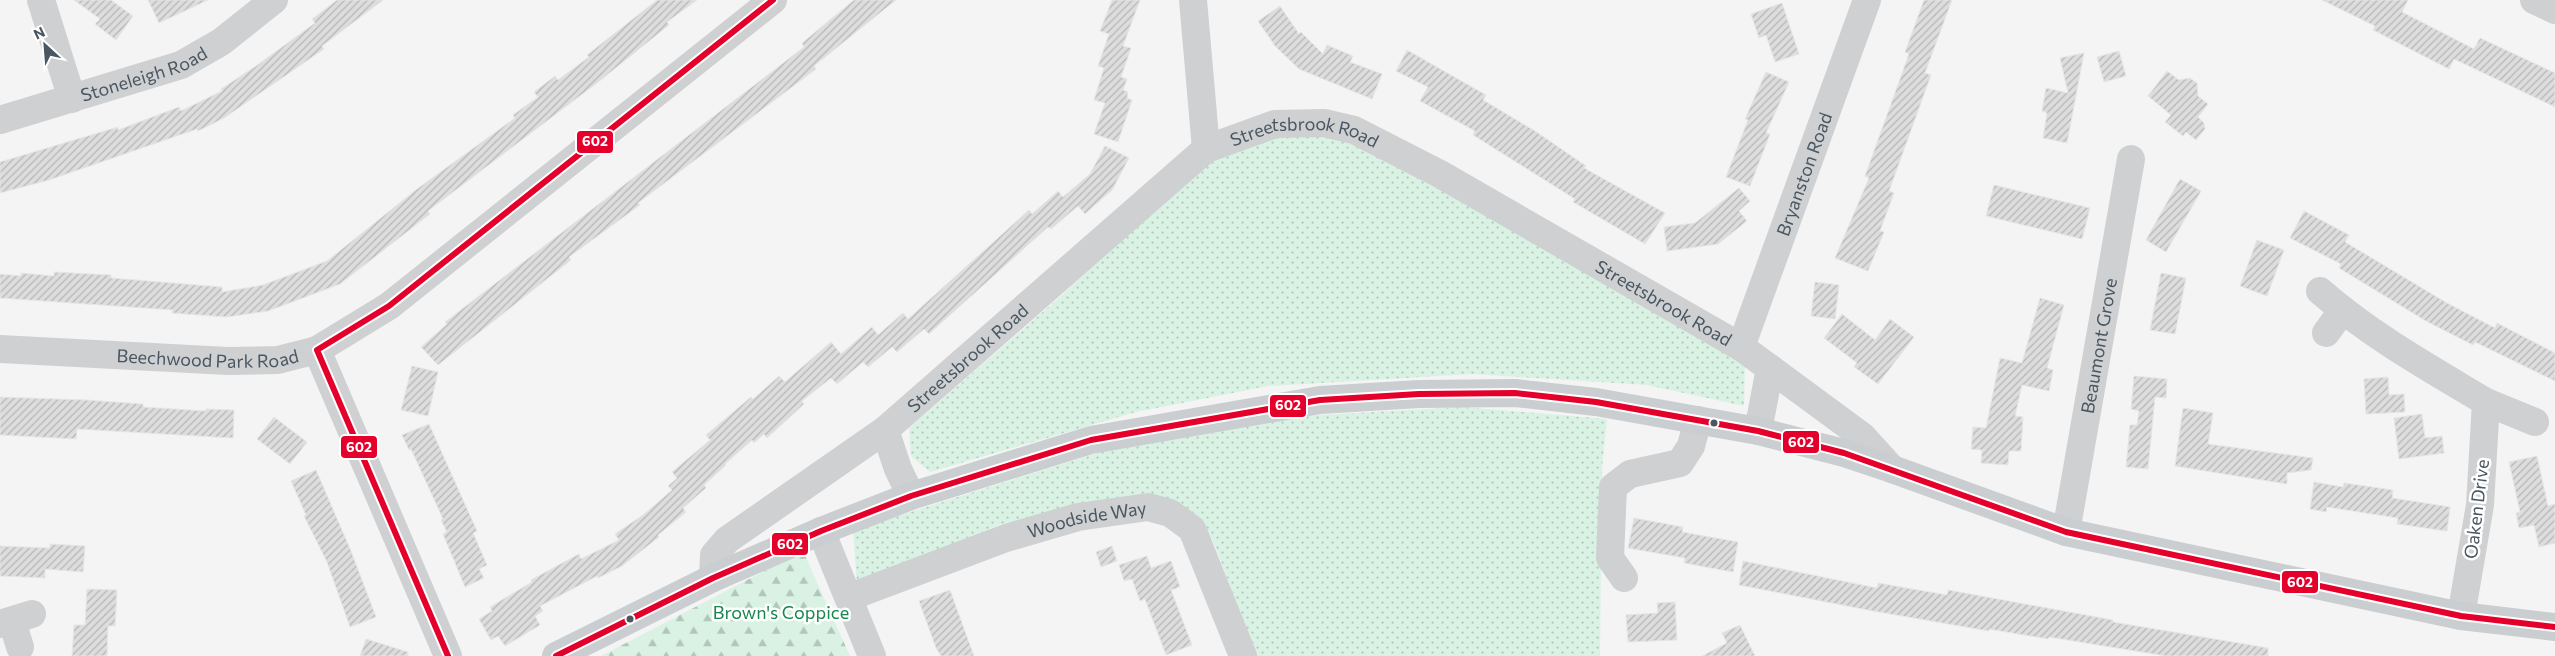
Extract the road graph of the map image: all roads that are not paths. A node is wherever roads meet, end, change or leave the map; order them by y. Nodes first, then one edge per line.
1 (41, 0) edge
2 (274, 0) edge
3 (774, 0) edge
4 (1193, 0) edge
5 (1867, 0) edge
6 (2534, 0) edge
7 (2555, 10) edge
8 (72, 99) junction
9 (0, 120) edge
10 (1206, 149) junction
11 (2131, 159) dead end
12 (2320, 291) dead end
13 (2342, 311) junction
14 (2326, 333) dead end
15 (1741, 348) junction
16 (0, 349) edge
17 (317, 350) junction
18 (1770, 368) junction
19 (2486, 402) junction
20 (1698, 420) junction
21 (2535, 422) dead end
22 (885, 430) junction
23 (1758, 431) junction
24 (1892, 469) junction
25 (911, 496) junction
26 (821, 531) junction
27 (2066, 532) junction
28 (713, 578) junction
29 (1624, 578) dead end
30 (850, 597) junction
31 (2461, 616) junction
32 (15, 620) edge
33 (2555, 627) edge
34 (20, 647) dead end
35 (448, 656) edge
36 (556, 656) edge
37 (872, 656) edge
38 (1243, 656) edge

1 - 8 street
2 - 8 street, Stoneleigh Road
3 - 17 street, Beechwood Park Road
4 - 10 street
5 - 15 street, Bryanston Road
6 - 7 street
8 - 9 street, Stoneleigh Road
10 - 15 street, Streetsbrook Road
10 - 22 street, Streetsbrook Road
11 - 27 street, Beaumont Grove
12 - 13 street
13 - 14 street
13 - 19 street
15 - 18 street, Streetsbrook Road
16 - 17 street, Beechwood Park Road
17 - 35 street
18 - 23 street
18 - 24 street, Streetsbrook Road
19 - 21 street
19 - 31 street, Oaken Drive
20 - 23 main road, Streetsbrook Road
20 - 25 main road, Streetsbrook Road
20 - 29 street
22 - 25 street
22 - 28 street, Streetsbrook Road
23 - 24 main road, Streetsbrook Road
24 - 27 main road, Streetsbrook Road
25 - 26 main road, Streetsbrook Road
26 - 28 main road, Streetsbrook Road
26 - 30 street
27 - 31 main road, Streetsbrook Road
28 - 36 main road, Streetsbrook Road
30 - 37 street
30 - 38 street, Woodside Way
31 - 33 main road, Streetsbrook Road
32 - 34 street

